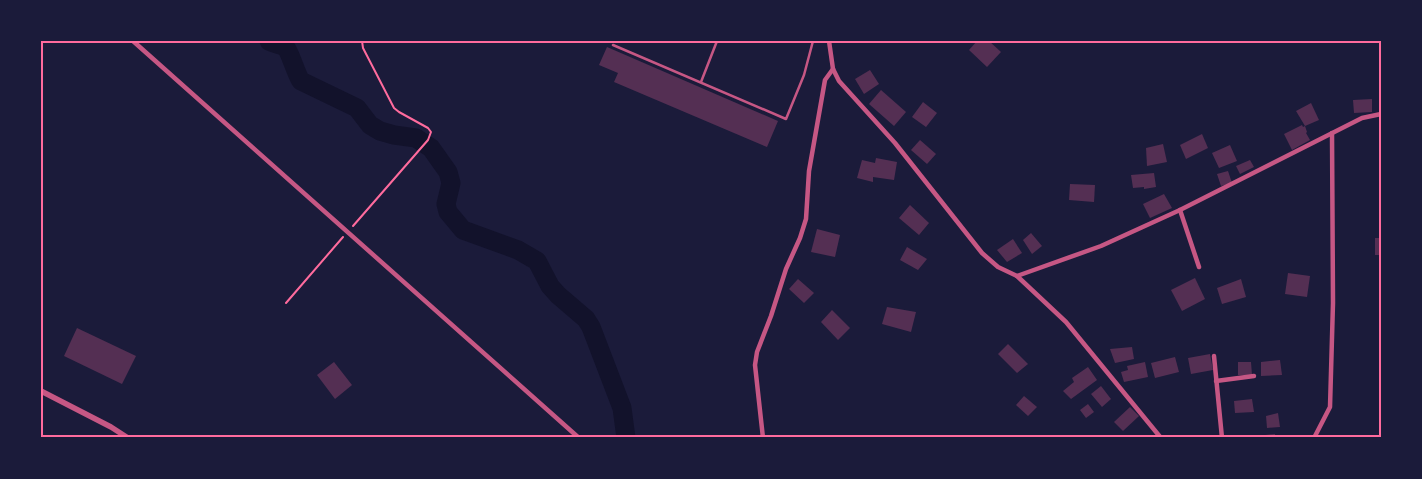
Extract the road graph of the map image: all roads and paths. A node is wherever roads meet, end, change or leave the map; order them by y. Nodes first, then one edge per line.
1 (133, 41) edge
2 (362, 41) edge
3 (717, 41) edge
4 (813, 41) edge
5 (829, 41) edge
6 (613, 45) dead end
7 (833, 69) junction
8 (701, 82) junction
9 (1381, 114) edge
10 (1332, 133) junction
11 (1180, 210) junction
12 (347, 233) junction
13 (1199, 267) dead end
14 (1018, 276) junction
15 (286, 303) dead end
16 (1214, 356) dead end
17 (1254, 376) dead end
18 (1216, 381) junction
19 (41, 391) edge
20 (128, 438) edge
21 (578, 438) edge
22 (763, 438) edge
23 (1161, 438) edge
24 (1222, 438) edge
25 (1314, 438) edge

1 - 12 street
2 - 12 path
3 - 8 lane
4 - 8 lane
5 - 7 street
6 - 8 lane
7 - 14 street
7 - 22 street
9 - 10 street
10 - 11 street
10 - 25 street
11 - 13 street
11 - 14 street
12 - 15 path
12 - 21 street
14 - 23 street
16 - 18 street
17 - 18 street
18 - 24 street
19 - 20 street

